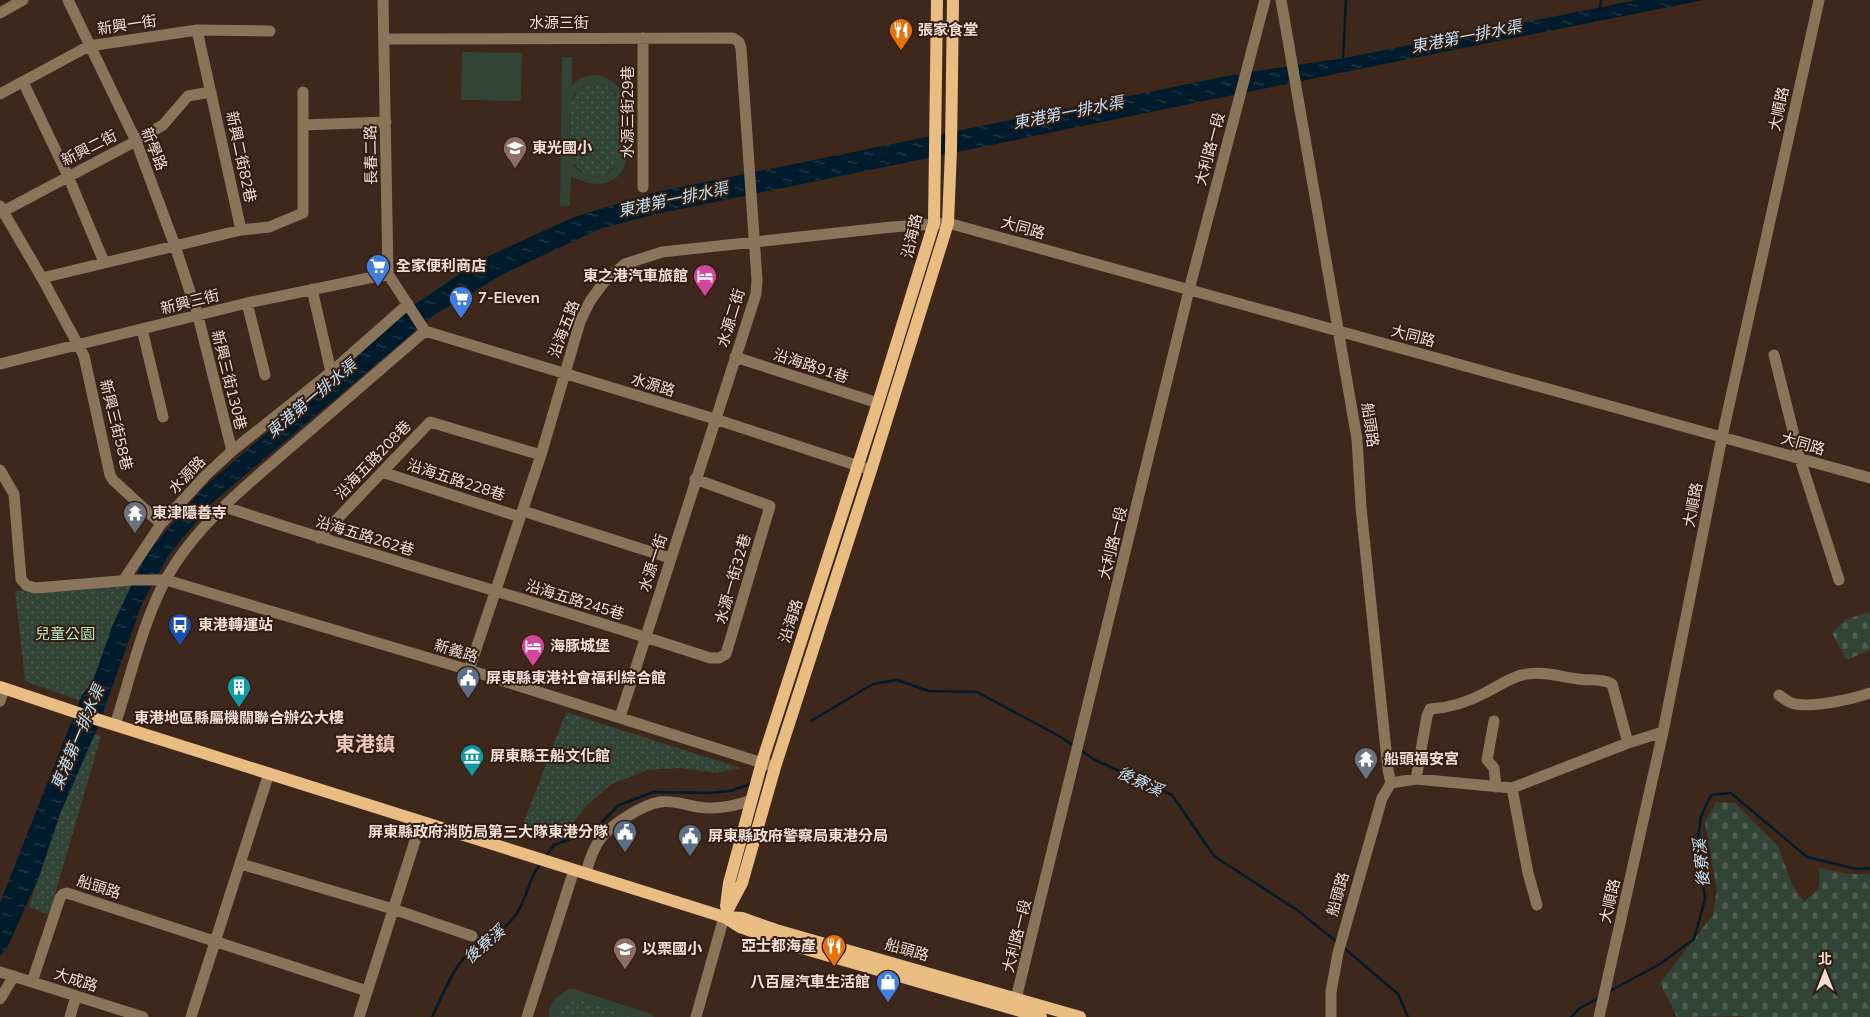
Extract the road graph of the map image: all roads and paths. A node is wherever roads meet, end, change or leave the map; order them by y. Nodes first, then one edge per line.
1 (24, 0) edge
2 (68, 0) edge
3 (383, 0) edge
4 (937, 0) edge
5 (953, 0) edge
6 (1265, 0) edge
7 (1281, 0) edge
8 (1818, 0) edge
9 (0, 13) edge
10 (198, 30) junction
11 (270, 31) dead end
12 (643, 38) junction
13 (384, 39) junction
14 (89, 46) junction
15 (23, 82) junction
16 (211, 92) junction
17 (303, 92) dead end
18 (0, 94) edge
19 (386, 122) junction
20 (303, 125) junction
21 (136, 141) junction
22 (749, 161) joint
23 (68, 176) junction
24 (643, 187) dead end
25 (1, 210) edge
26 (934, 223) junction
27 (948, 223) junction
28 (241, 230) junction
29 (754, 243) junction
30 (175, 246) junction
31 (104, 262) junction
32 (388, 274) junction
33 (42, 278) junction
34 (312, 289) junction
35 (1189, 290) junction
36 (247, 303) junction
37 (409, 306) junction
38 (198, 316) junction
39 (422, 327) junction
40 (142, 329) junction
41 (1337, 331) junction
42 (77, 345) junction
43 (1774, 354) dead end
44 (735, 357) junction
45 (0, 364) edge
46 (331, 372) junction
47 (563, 374) junction
48 (265, 375) dead end
49 (878, 403) junction
50 (163, 417) dead end
51 (715, 419) junction
52 (1722, 437) junction
53 (232, 451) junction
54 (541, 455) junction
55 (1800, 459) junction
56 (858, 465) junction
57 (0, 470) edge
58 (871, 470) junction
59 (382, 472) junction
60 (1870, 478) edge
61 (695, 480) junction
62 (225, 507) junction
63 (521, 514) junction
64 (161, 524) junction
65 (319, 538) junction
66 (670, 558) junction
67 (127, 580) junction
68 (160, 580) junction
69 (1840, 580) dead end
70 (496, 591) junction
71 (645, 637) junction
72 (469, 670) junction
73 (2, 688) edge
74 (1870, 693) edge
75 (1779, 695) dead end
76 (0, 701) edge
77 (620, 717) junction
78 (1494, 721) dead end
79 (115, 725) junction
80 (1663, 732) junction
81 (1628, 744) junction
82 (762, 762) junction
83 (775, 767) junction
84 (269, 773) junction
85 (1416, 779) junction
86 (1391, 783) junction
87 (1496, 787) junction
88 (1512, 788) junction
89 (752, 800) junction
90 (421, 822) junction
91 (241, 864) junction
92 (580, 872) junction
93 (1537, 905) dead end
94 (393, 909) junction
95 (724, 917) junction
96 (472, 936) dead end
97 (214, 942) junction
98 (0, 972) edge
99 (14, 976) junction
100 (32, 982) junction
101 (368, 991) junction
102 (76, 996) junction
103 (0, 999) edge
104 (1015, 1004) junction
105 (70, 1017) edge
106 (143, 1017) edge
107 (191, 1017) edge
108 (359, 1017) edge
109 (527, 1017) edge
110 (696, 1017) edge
111 (1041, 1017) edge
112 (1080, 1017) edge
113 (1332, 1017) edge
114 (1599, 1017) edge

1 - 9 street
2 - 14 street, 新學路
3 - 13 street, 長春二路
4 - 26 main road, 沿海路
5 - 27 main road, 沿海路
6 - 35 street, 大利路一段
7 - 41 street, 船頭路
8 - 52 street, 大順路
10 - 11 street, 新興一街
10 - 14 street, 新興一街
10 - 16 street, 新興二街82巷
12 - 13 street, 水源三街
12 - 22 street, 水源三街
12 - 24 street, 水源三街29巷
13 - 19 street, 長春二路
14 - 15 street, 新興一街
14 - 21 street, 新學路
15 - 18 street, 新興一街
15 - 23 street
16 - 21 street, 新興二街
16 - 28 street, 新興二街82巷
17 - 20 street
19 - 20 street
19 - 32 street, 長春二路
20 - 28 street
21 - 23 street, 新興二街
21 - 30 street, 新學路
22 - 29 street, 水源二街
23 - 25 street, 新興二街
23 - 31 street
25 - 33 street, 新興三街58巷
26 - 27 street, 沿海五路
26 - 29 street, 沿海五路
26 - 49 main road, 沿海路
27 - 35 street, 大同路
27 - 58 main road, 沿海路
28 - 30 street
29 - 44 street, 水源二街
29 - 47 street, 沿海五路
30 - 31 street
30 - 38 street, 新學路
31 - 33 street
32 - 34 street, 新興三街
32 - 37 street
33 - 42 street, 新興三街58巷
34 - 36 street, 新興三街
34 - 46 street
35 - 41 street, 大同路
35 - 104 street, 大利路一段
36 - 38 street, 新興三街
36 - 48 street
37 - 39 street
37 - 46 street, 水源路
38 - 40 street, 新興三街
38 - 53 street, 新興三街130巷
39 - 47 street, 水源路
39 - 62 street
40 - 42 street, 新興三街
40 - 50 street
41 - 52 street, 大同路
41 - 86 street, 船頭路
42 - 45 street, 新興三街
42 - 64 street, 新興三街58巷
43 - 55 street
44 - 49 street, 沿海路91巷
44 - 51 street, 水源二街
46 - 53 street, 水源路
47 - 51 street, 水源路
47 - 54 street, 沿海五路
49 - 56 main road, 沿海路
51 - 56 street, 水源路
51 - 61 street, 水源一街
52 - 55 street, 大同路
52 - 80 street, 大順路
53 - 64 street, 水源路
54 - 59 street, 沿海五路208巷
54 - 63 street, 沿海五路
55 - 60 street, 大同路
55 - 69 street
56 - 58 street, 水源路
56 - 82 main road, 沿海路
57 - 67 street
58 - 83 main road, 沿海路
59 - 63 street, 沿海五路228巷
59 - 65 street, 沿海五路208巷
61 - 66 street, 水源一街
61 - 71 street, 水源一街32巷
62 - 65 street, 沿海五路262巷
62 - 68 street
63 - 66 street, 沿海五路228巷
63 - 70 street, 沿海五路
64 - 67 street, 水源路
65 - 70 street, 沿海五路262巷
66 - 71 street, 水源一街
67 - 68 street, 新義路
68 - 72 street, 新義路
68 - 79 street
70 - 71 street, 沿海五路245巷
70 - 72 street, 沿海五路
71 - 77 street, 水源一街
72 - 77 street, 新義路
73 - 76 street
73 - 79 main road
74 - 75 street
77 - 82 street, 新義路
78 - 87 street
79 - 84 main road
80 - 81 street
80 - 114 street, 大順路
81 - 85 street
81 - 88 street
82 - 83 street, 新義路
82 - 89 main road, 沿海路
83 - 95 main road
84 - 90 main road
84 - 91 street
85 - 86 street
85 - 87 street
86 - 113 street, 船頭路
87 - 88 street
88 - 93 street
89 - 92 street
89 - 95 main road, 沿海路
90 - 92 main road, 船頭路
90 - 94 street
91 - 94 street
91 - 97 street
92 - 95 main road, 船頭路
92 - 109 street
94 - 96 street
94 - 101 street
95 - 104 main road, 船頭路
95 - 110 street
97 - 100 street, 船頭路
97 - 101 street, 船頭路
97 - 107 street
98 - 99 street, 大成路
99 - 100 street, 大成路
99 - 103 street
100 - 102 street, 大成路
101 - 108 street
102 - 105 street
102 - 106 street, 大成路
104 - 111 main road, 船頭路
104 - 112 main road, 船頭路

